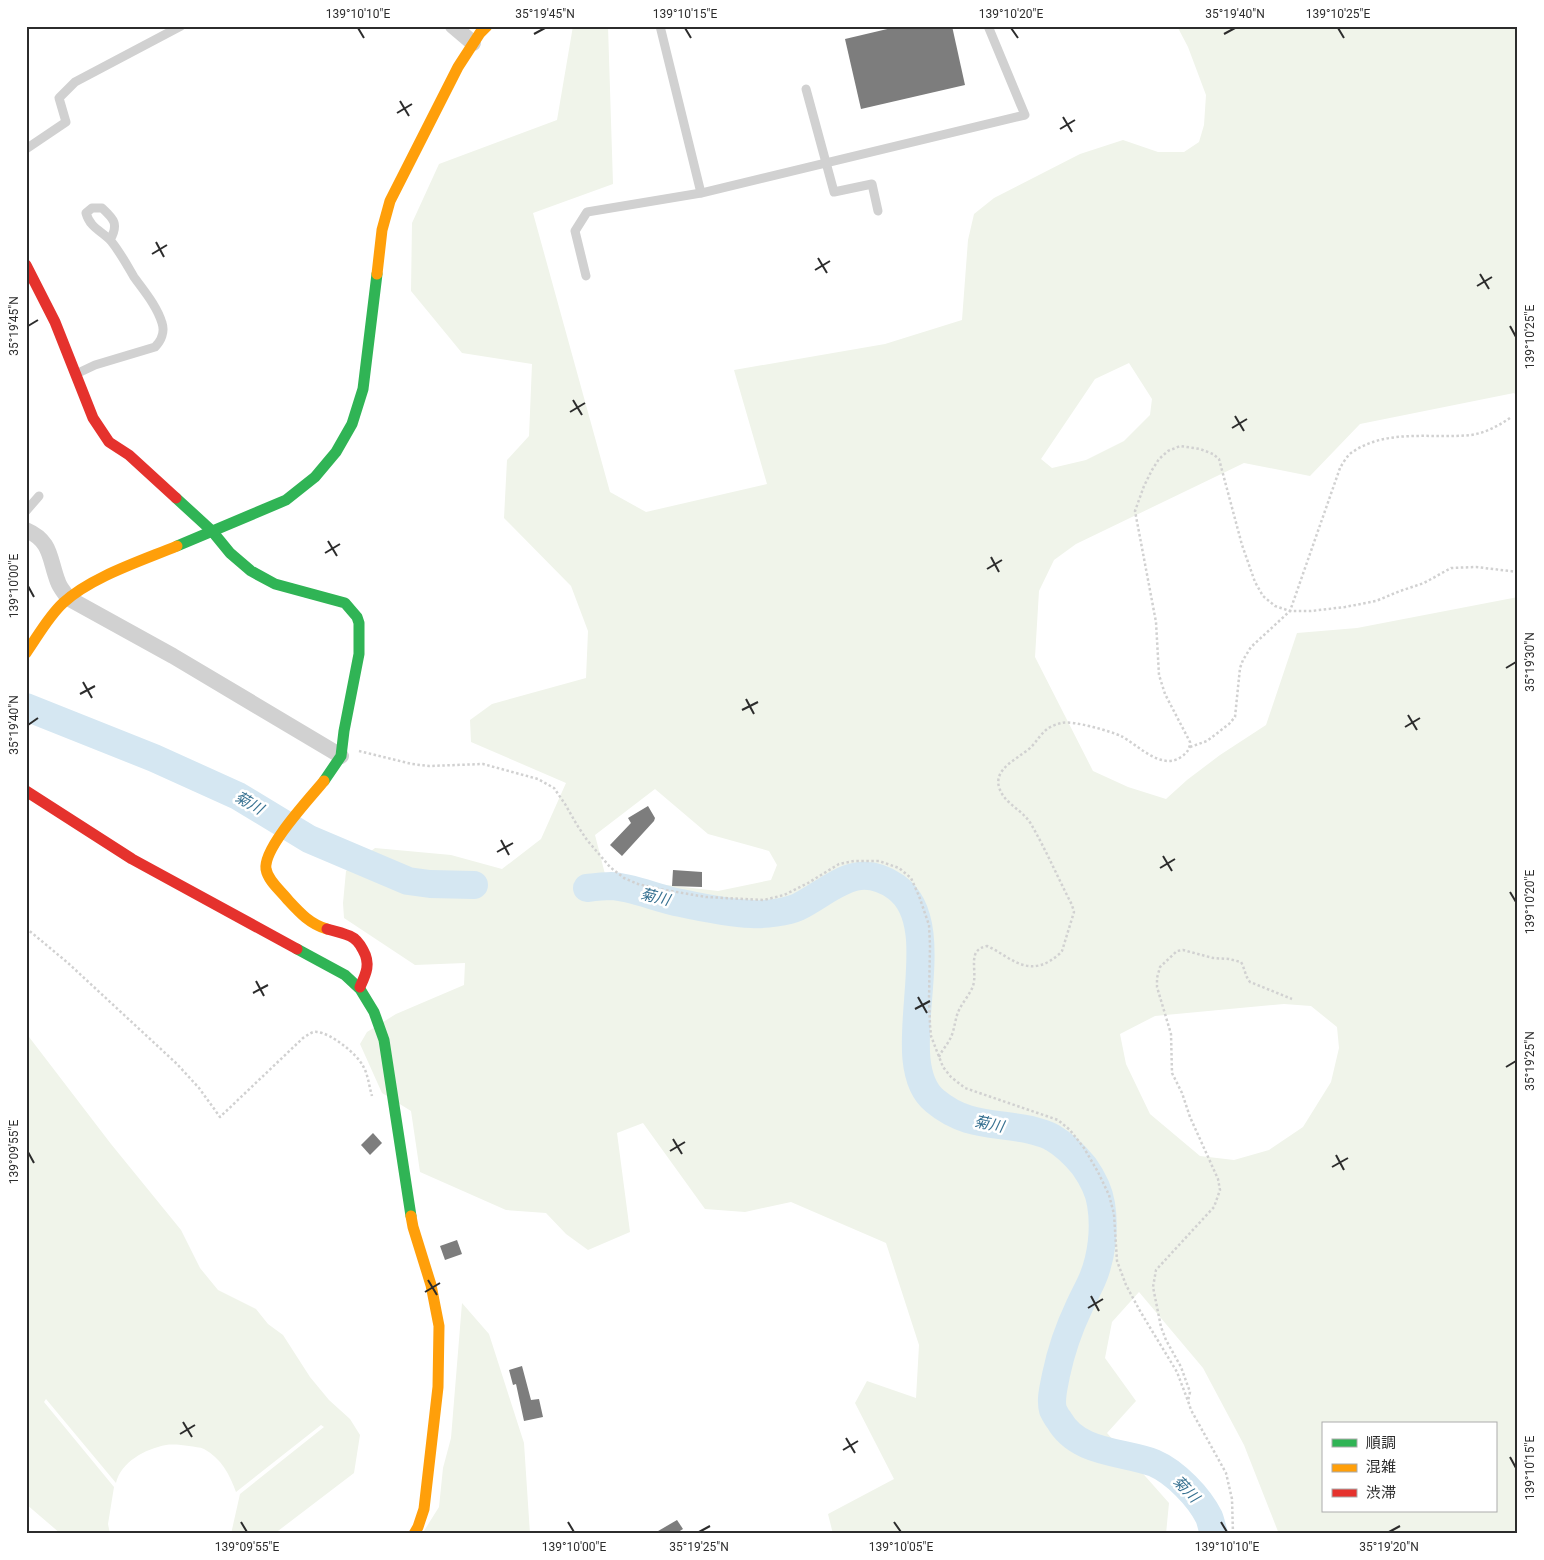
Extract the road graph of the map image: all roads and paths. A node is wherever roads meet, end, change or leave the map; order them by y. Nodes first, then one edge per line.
1 (182, 26) edge
2 (453, 26) edge
3 (488, 26) edge
4 (660, 26) edge
5 (988, 26) edge
6 (472, 43) junction
7 (806, 89) dead end
8 (26, 149) edge
9 (826, 163) junction
10 (701, 193) junction
11 (878, 211) dead end
12 (110, 240) dead end
13 (26, 265) edge
14 (586, 276) dead end
15 (76, 374) junction
16 (1510, 418) dead end
17 (38, 496) dead end
18 (26, 510) edge
19 (26, 530) edge
20 (212, 531) junction
21 (1518, 572) edge
22 (68, 598) junction
23 (1290, 611) junction
24 (26, 654) edge
25 (1190, 747) junction
26 (342, 752) junction
27 (26, 791) edge
28 (26, 928) edge
29 (360, 986) junction
30 (1292, 999) dead end
31 (939, 1057) junction
32 (373, 1100) dead end
33 (1188, 1401) junction
34 (414, 1534) edge
35 (1233, 1534) edge

1 - 8 lane
2 - 6 street
3 - 6 street
4 - 10 lane
5 - 9 lane
6 - 20 street
7 - 9 lane
9 - 10 lane
9 - 11 lane
10 - 14 lane
12 - 15 lane
13 - 15 street
15 - 20 street
16 - 23 path
17 - 18 lane
19 - 22 street
20 - 22 street
20 - 26 street
21 - 23 path
22 - 24 street
22 - 26 street
23 - 25 path
23 - 25 path
25 - 31 path
26 - 29 street
26 - 31 path
27 - 29 street
28 - 32 path
29 - 34 street
30 - 33 path
31 - 33 path
33 - 35 path

